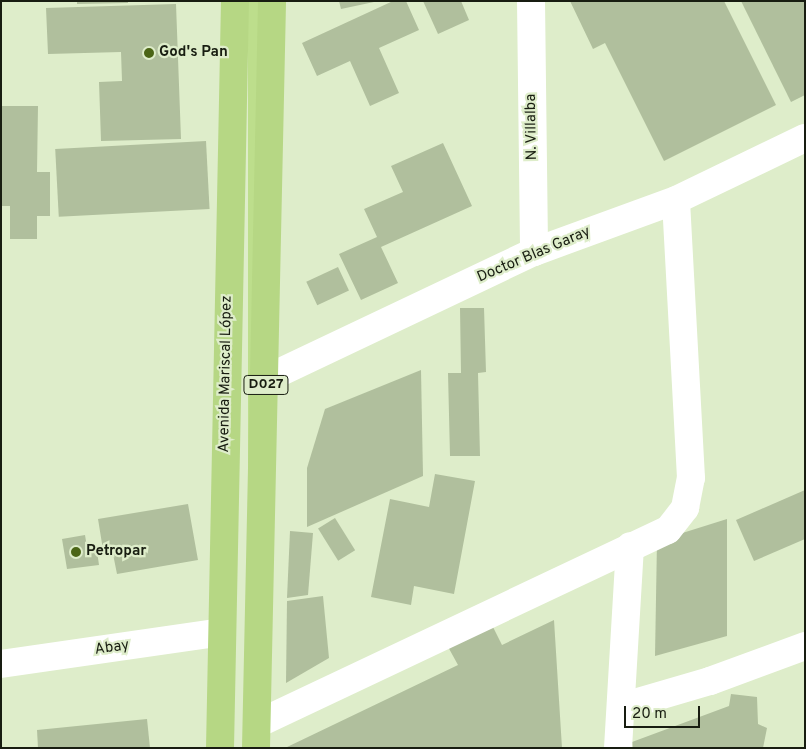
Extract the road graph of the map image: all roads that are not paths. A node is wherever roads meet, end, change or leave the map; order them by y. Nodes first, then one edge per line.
1 (234, 1) edge
2 (272, 1) edge
3 (531, 1) edge
4 (805, 138) edge
5 (676, 200) junction
6 (534, 252) junction
7 (266, 379) junction
8 (630, 546) junction
9 (222, 632) junction
10 (805, 646) edge
11 (1, 664) edge
12 (621, 707) junction
13 (257, 736) edge
14 (220, 748) edge
15 (618, 748) edge

1 - 9 highway, Avenida Mariscal López / D027
2 - 7 highway, D027
3 - 6 street, N. Villalba
4 - 5 street, Doctor Blas Garay
5 - 6 street, Doctor Blas Garay
5 - 8 street
6 - 7 street, Doctor Blas Garay
7 - 13 highway, D027
8 - 12 street
8 - 13 street
9 - 11 street, Abay
9 - 14 highway, Avenida Mariscal López / D027
10 - 12 street
12 - 15 street

